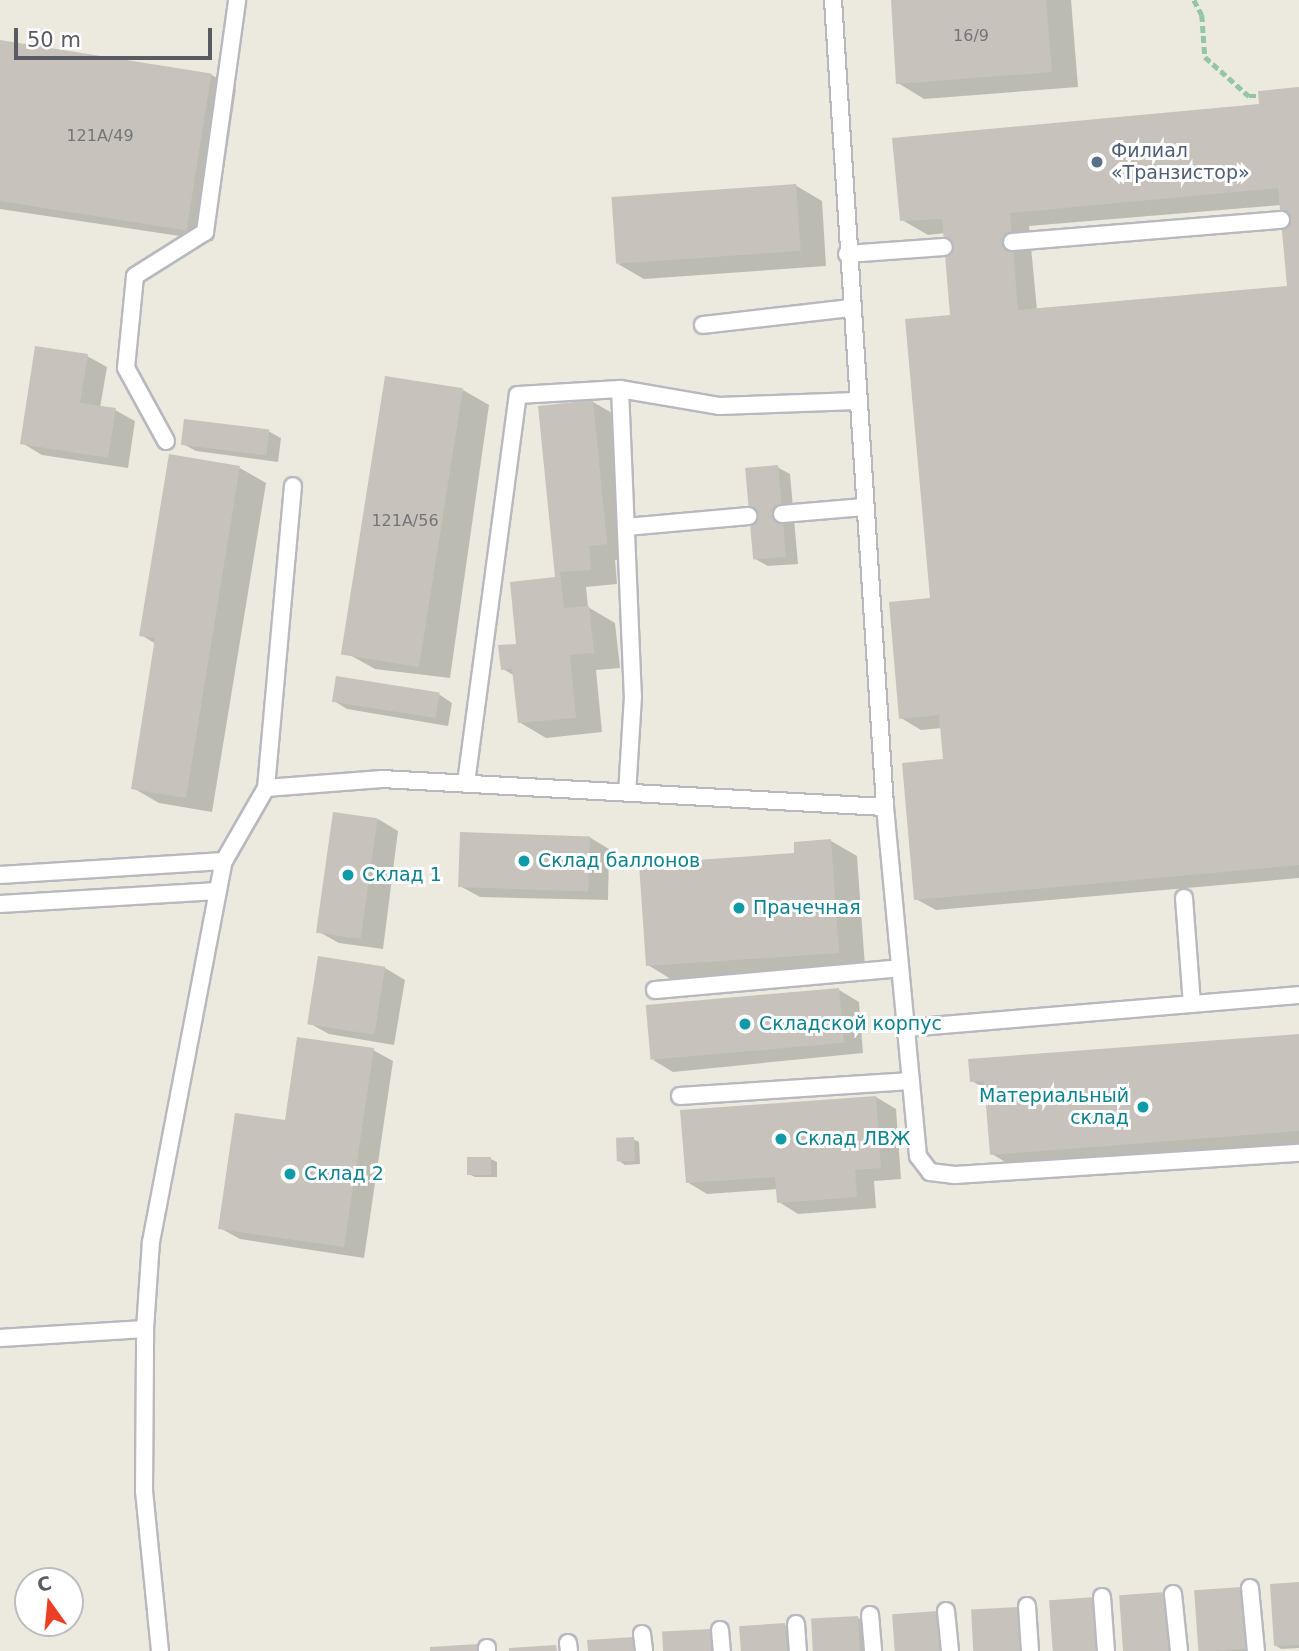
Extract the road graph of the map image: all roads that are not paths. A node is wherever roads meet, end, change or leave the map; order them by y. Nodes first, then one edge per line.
1 (237, 0) edge
2 (833, 0) edge
3 (1281, 220) dead end
4 (1013, 242) dead end
5 (944, 247) dead end
6 (847, 254) junction
7 (851, 308) junction
8 (703, 325) dead end
9 (620, 389) junction
10 (857, 401) junction
11 (166, 441) dead end
12 (293, 486) dead end
13 (864, 507) junction
14 (782, 514) dead end
15 (749, 516) dead end
16 (626, 527) junction
17 (466, 783) junction
18 (266, 788) junction
19 (627, 793) junction
20 (885, 807) junction
21 (224, 861) junction
22 (0, 875) edge
23 (218, 891) junction
24 (1184, 898) dead end
25 (0, 904) edge
26 (901, 968) junction
27 (655, 990) dead end
28 (1299, 995) edge
29 (1192, 1004) junction
30 (906, 1028) junction
31 (911, 1081) junction
32 (680, 1096) dead end
33 (1299, 1153) edge
34 (145, 1329) junction
35 (0, 1338) edge
36 (1250, 1588) dead end
37 (1173, 1594) dead end
38 (1102, 1597) dead end
39 (1027, 1606) dead end
40 (946, 1611) dead end
41 (870, 1615) dead end
42 (796, 1624) dead end
43 (720, 1630) dead end
44 (160, 1651) edge
45 (722, 1651) edge
46 (798, 1651) edge
47 (873, 1651) edge
48 (950, 1651) edge
49 (1030, 1651) edge
50 (1107, 1651) edge
51 (1178, 1651) edge
52 (1255, 1651) edge

1 - 11 lane
2 - 6 lane
3 - 4 lane
5 - 6 lane
6 - 7 lane
7 - 8 lane
7 - 10 lane
9 - 10 lane
9 - 16 lane
9 - 17 lane
10 - 13 lane
12 - 18 lane
13 - 14 lane
13 - 20 lane
15 - 16 lane
16 - 19 lane
17 - 18 lane
17 - 19 lane
18 - 21 lane
19 - 20 lane
20 - 26 lane
21 - 22 lane
21 - 23 lane
23 - 25 lane
23 - 34 lane
24 - 29 lane
26 - 27 lane
26 - 30 lane
28 - 29 lane
29 - 30 lane
30 - 31 lane
31 - 32 lane
31 - 33 lane
34 - 35 lane
34 - 44 lane
36 - 52 lane
37 - 51 lane
38 - 50 lane
39 - 49 lane
40 - 48 lane
41 - 47 lane
42 - 46 lane
43 - 45 lane

